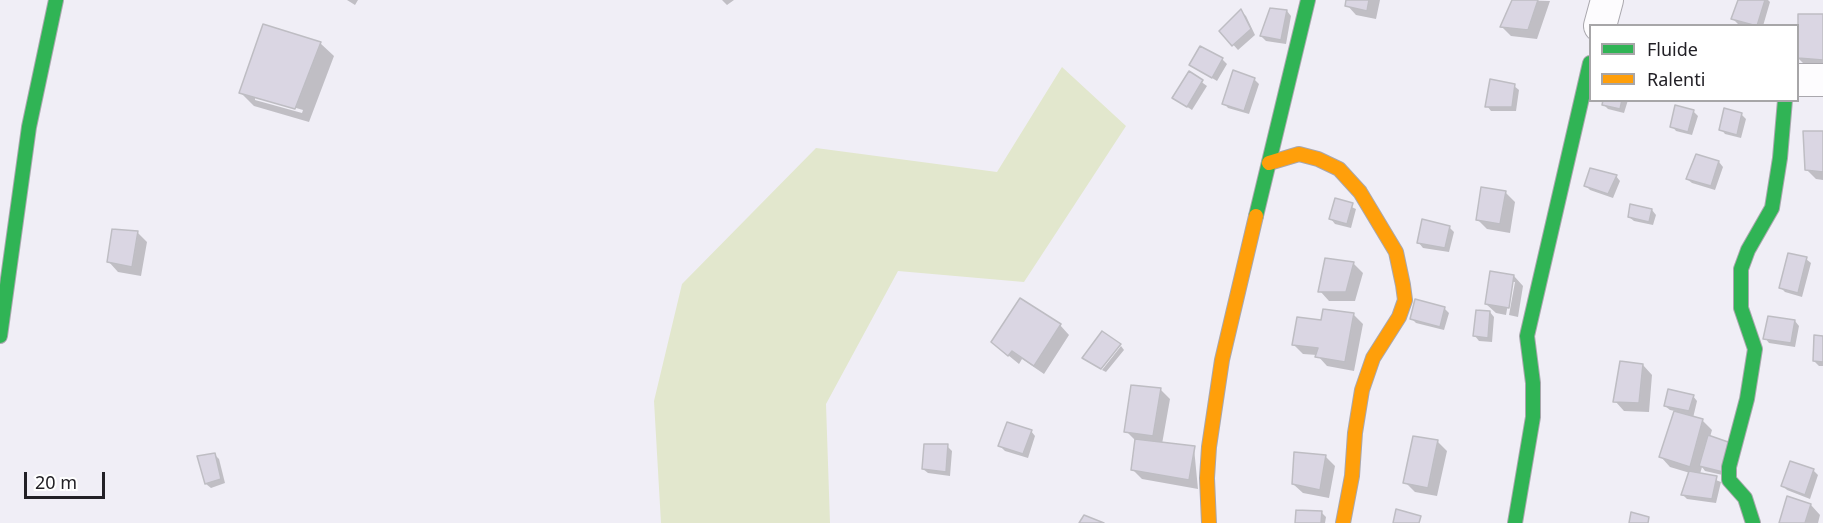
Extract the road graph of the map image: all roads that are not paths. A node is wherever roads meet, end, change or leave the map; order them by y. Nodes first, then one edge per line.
1 (56, 0) edge
2 (1308, 0) edge
3 (1607, 0) edge
4 (1601, 24) edge
5 (1589, 67) edge
6 (1799, 80) edge
7 (1823, 80) edge
8 (1785, 102) edge
9 (1269, 163) junction
10 (0, 336) edge
11 (1209, 523) edge
12 (1343, 523) edge
13 (1515, 523) edge
14 (1753, 523) edge

1 - 10 street
2 - 9 street
3 - 4 street
5 - 13 street
6 - 7 street
8 - 14 street
9 - 11 street
9 - 12 street

